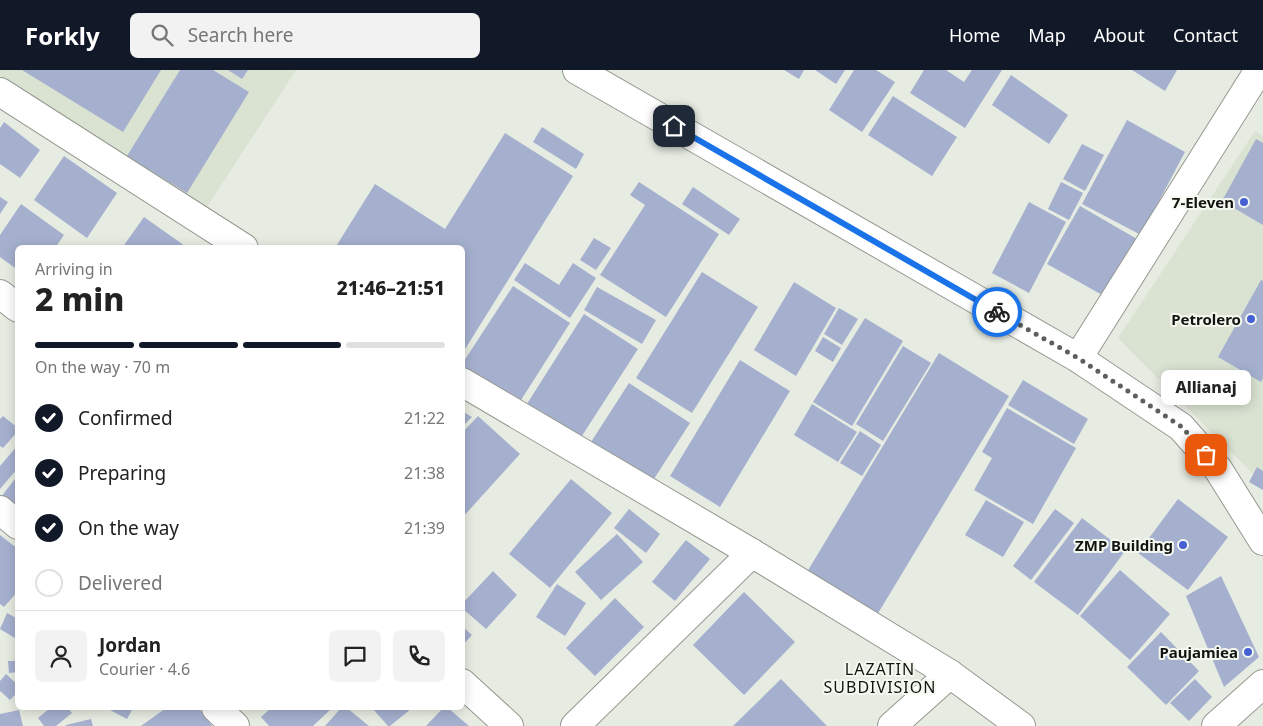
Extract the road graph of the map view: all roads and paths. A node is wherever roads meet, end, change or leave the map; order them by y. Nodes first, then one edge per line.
1 (577, 70) edge
2 (1259, 70) edge
3 (0, 92) edge
4 (239, 245) edge
5 (0, 294) edge
6 (15, 306) edge
7 (1078, 358) junction
8 (465, 384) edge
9 (0, 510) edge
10 (15, 522) edge
11 (1263, 541) edge
12 (752, 553) junction
13 (950, 674) junction
14 (1263, 684) edge
15 (465, 686) edge
16 (218, 710) edge
17 (235, 726) edge
18 (509, 726) edge
19 (575, 726) edge
20 (892, 726) edge
21 (1021, 726) edge
22 (1216, 726) edge

1 - 7 street
2 - 7 street
3 - 4 street
5 - 6 street
7 - 11 street
8 - 12 street
9 - 10 street
12 - 13 street
12 - 19 street
13 - 20 street
13 - 21 street
14 - 22 street
15 - 18 street
16 - 17 street

